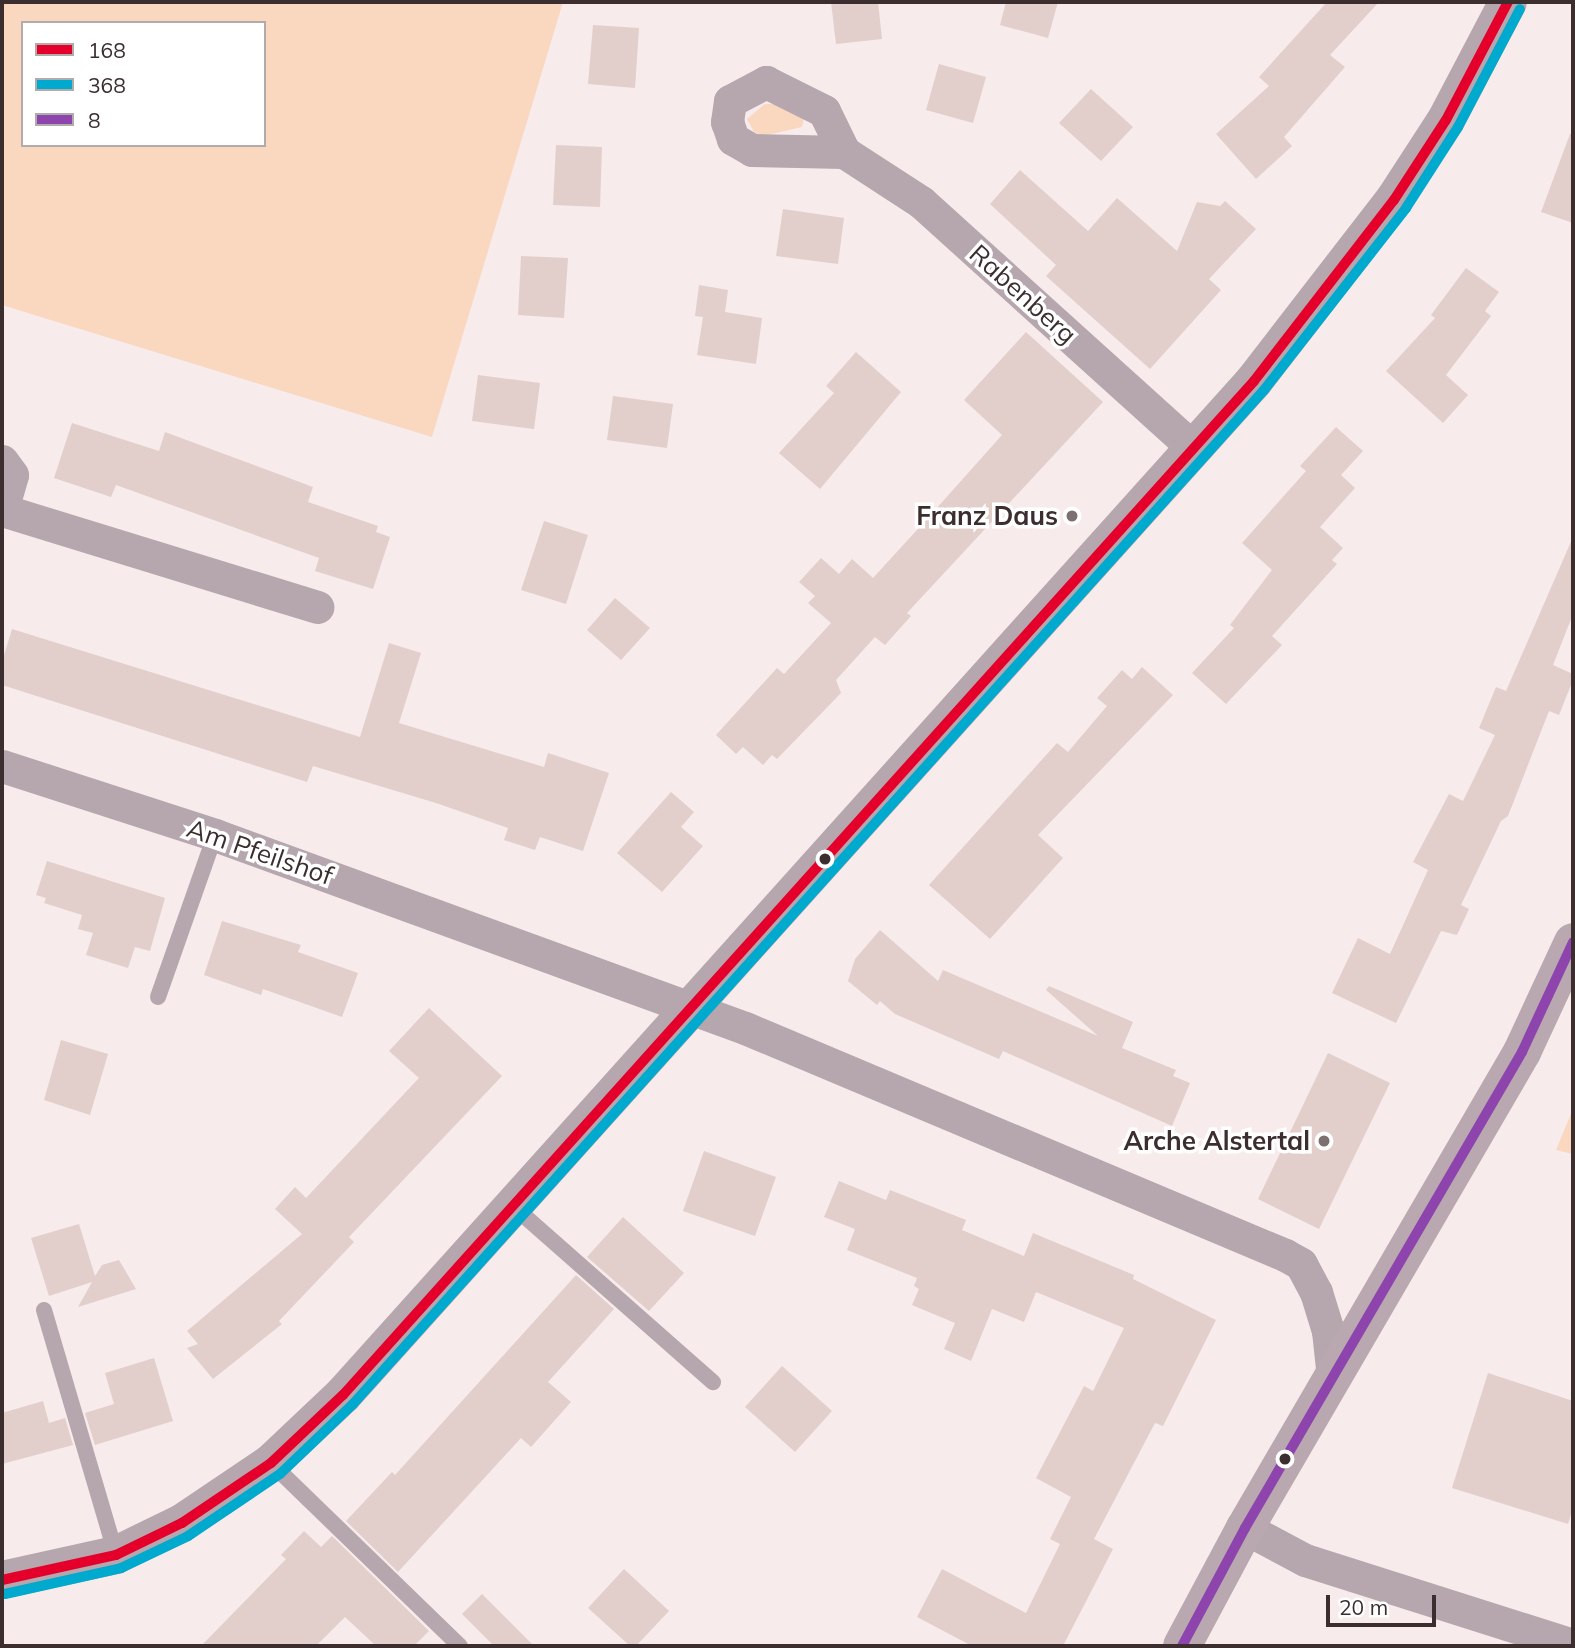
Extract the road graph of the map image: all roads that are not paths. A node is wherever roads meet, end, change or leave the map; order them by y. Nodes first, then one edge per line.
1 (1508, 2) edge
2 (844, 152) dead end
3 (1193, 448) junction
4 (2, 461) edge
5 (2, 510) edge
6 (317, 607) dead end
7 (2, 766) edge
8 (215, 835) junction
9 (1573, 942) edge
10 (158, 998) dead end
11 (691, 1008) junction
12 (512, 1205) junction
13 (44, 1310) dead end
14 (1333, 1377) junction
15 (713, 1382) dead end
16 (271, 1463) junction
17 (1245, 1528) junction
18 (116, 1555) junction
19 (2, 1580) edge
20 (1573, 1645) edge
21 (460, 1646) edge
22 (1182, 1646) edge

1 - 3 street
2 - 3 street, Rabenberg
3 - 11 street
4 - 5 street
5 - 6 street
7 - 8 street, Am Pfeilshof
8 - 10 lane
8 - 11 street, Am Pfeilshof
9 - 14 main road
11 - 12 street
11 - 14 street, Am Pfeilshof
12 - 15 lane
12 - 16 street
13 - 18 lane
14 - 17 main road
16 - 18 street
16 - 21 lane
17 - 20 street
17 - 22 main road
18 - 19 street

